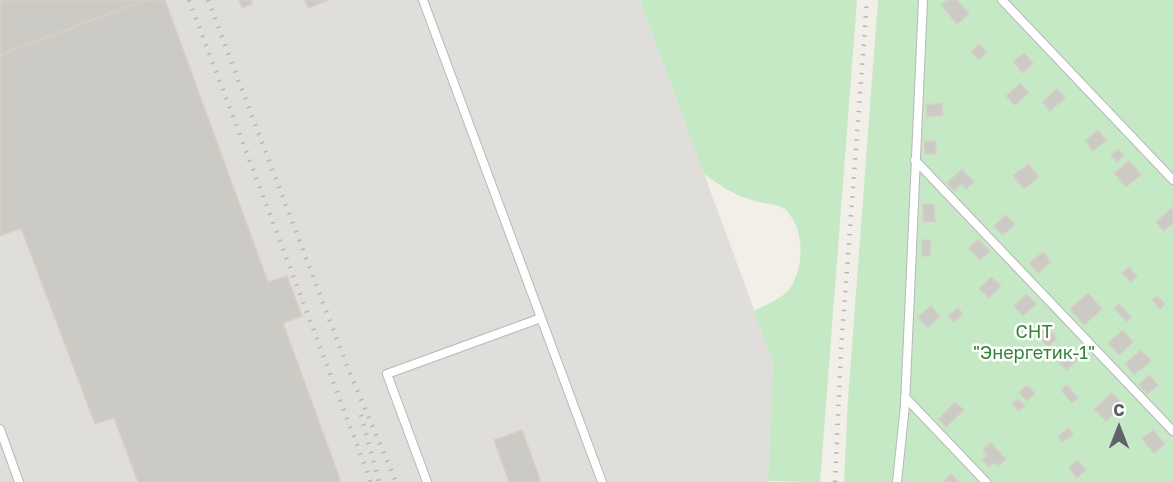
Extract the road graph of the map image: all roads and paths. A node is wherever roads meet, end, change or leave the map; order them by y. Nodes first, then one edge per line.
1 (423, 0) edge
2 (922, 0) edge
3 (1002, 0) edge
4 (915, 160) junction
5 (1173, 180) edge
6 (541, 318) junction
7 (905, 397) junction
8 (0, 429) edge
9 (1173, 431) edge
10 (19, 482) edge
11 (427, 482) edge
12 (602, 482) edge
13 (897, 482) edge
14 (986, 482) edge

1 - 6 lane
2 - 4 lane
3 - 5 lane
4 - 7 lane
4 - 9 lane
6 - 11 lane
6 - 12 lane
7 - 13 lane
7 - 14 lane
8 - 10 lane

